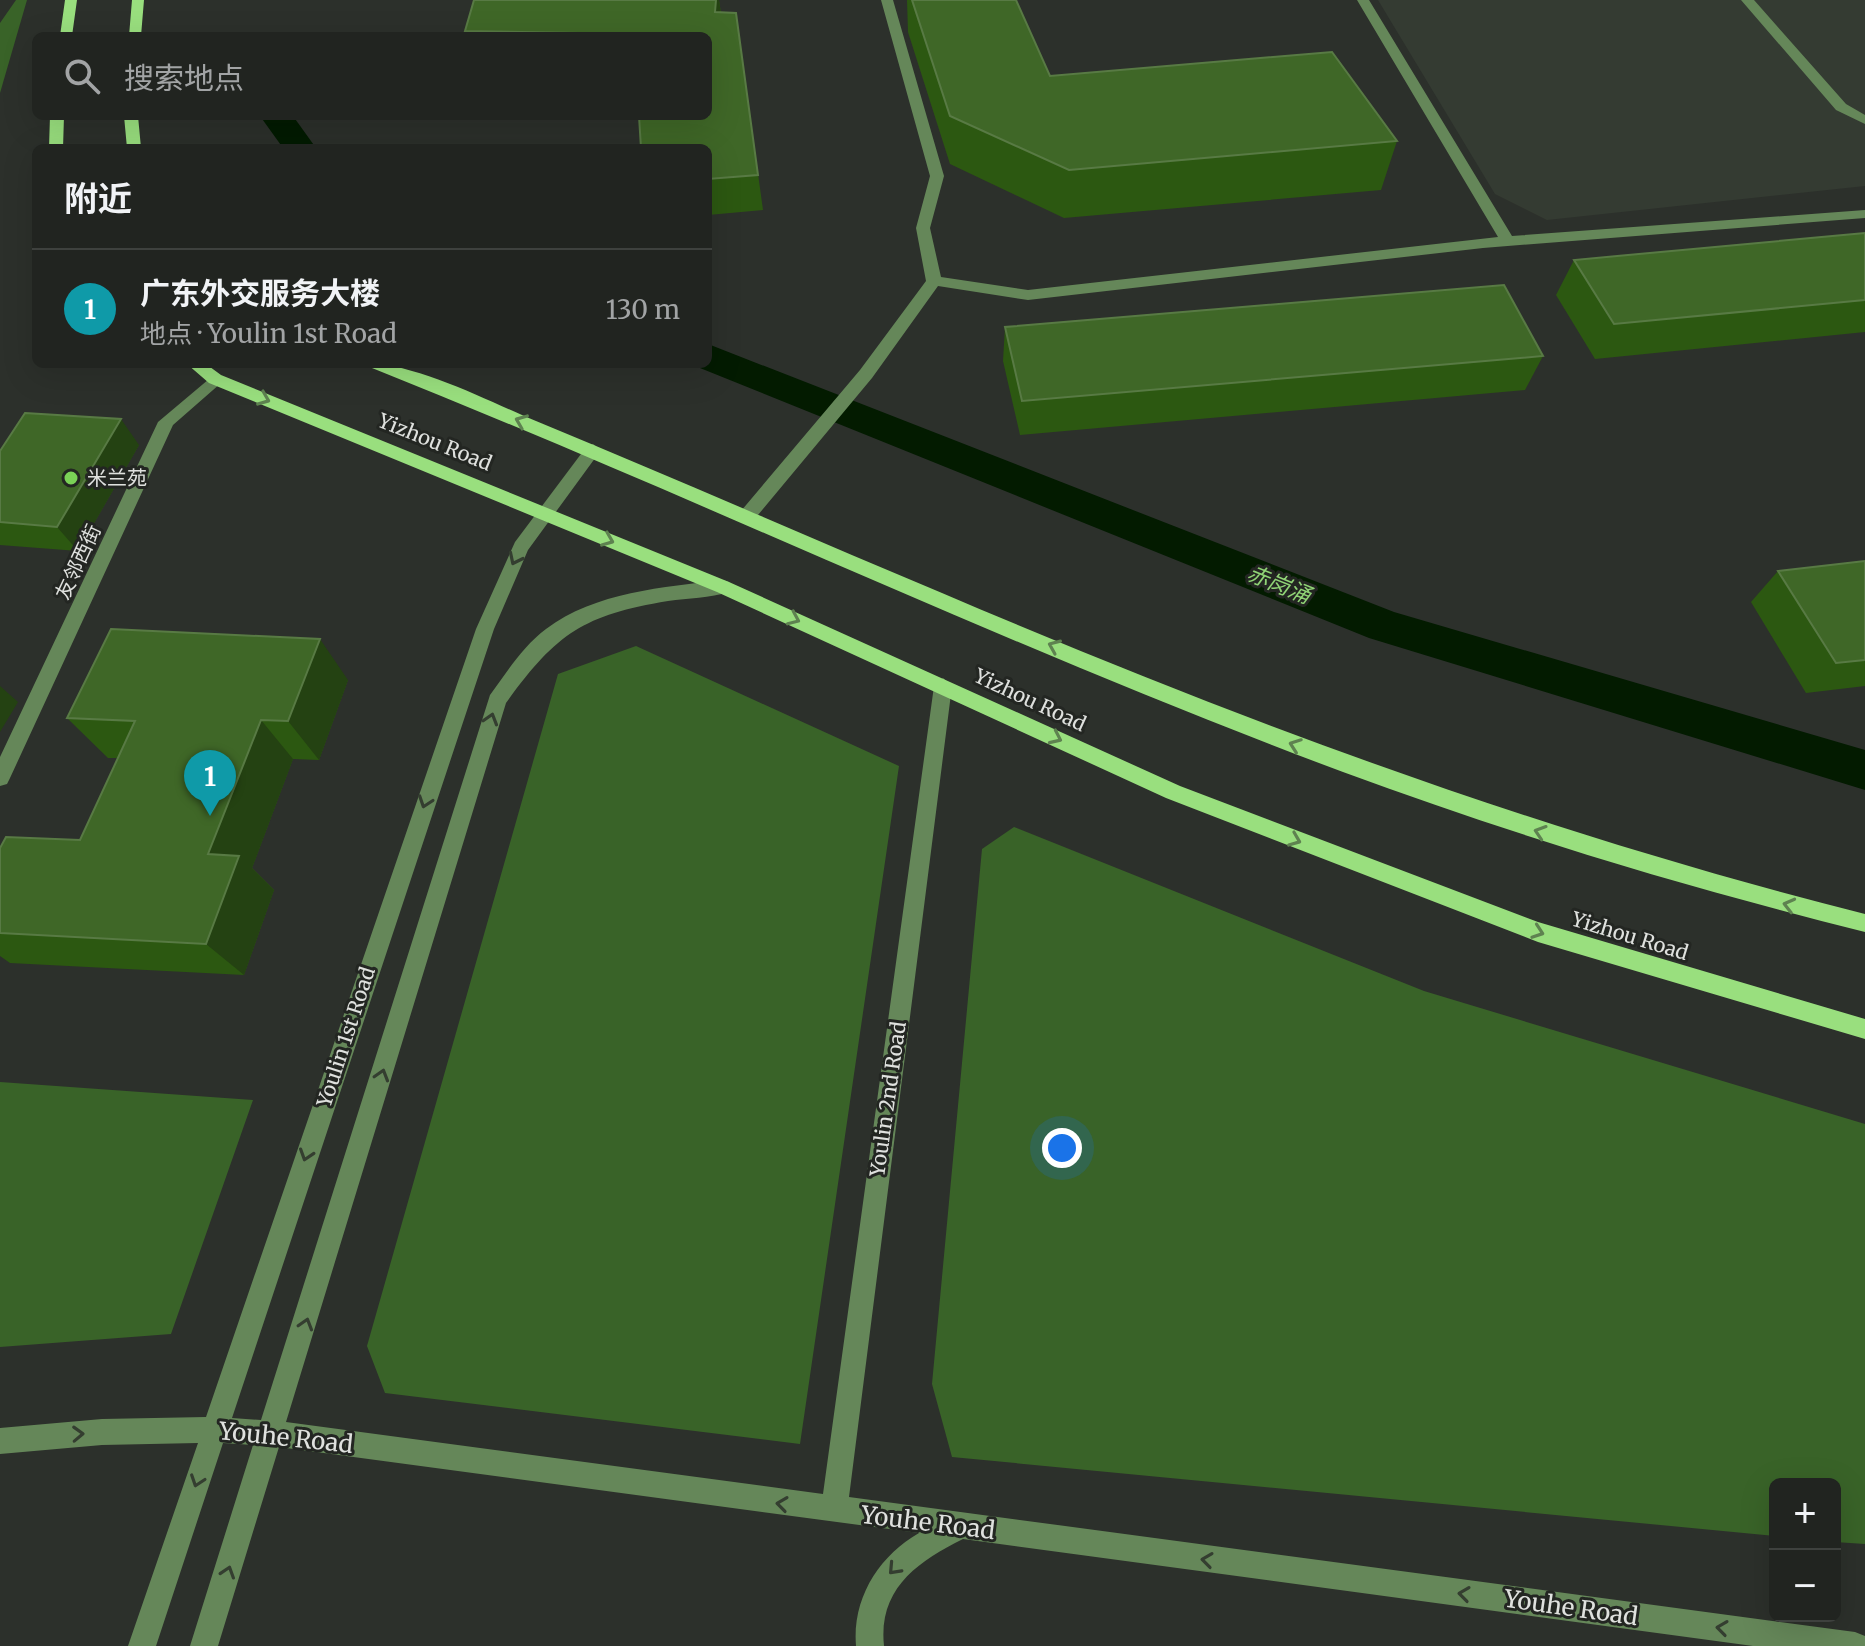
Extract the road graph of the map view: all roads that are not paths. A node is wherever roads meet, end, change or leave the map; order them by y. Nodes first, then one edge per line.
1 (71, 0) edge
2 (138, 0) edge
3 (887, 0) edge
4 (1363, 0) edge
5 (1747, 0) edge
6 (67, 32) edge
7 (135, 32) edge
8 (57, 120) edge
9 (131, 120) edge
10 (1865, 120) edge
11 (56, 144) edge
12 (134, 144) edge
13 (1865, 214) edge
14 (1508, 241) junction
15 (934, 281) junction
16 (200, 368) edge
17 (388, 368) edge
18 (215, 379) junction
19 (593, 450) junction
20 (543, 513) junction
21 (747, 516) junction
22 (723, 587) junction
23 (943, 686) junction
24 (0, 778) edge
25 (1865, 923) edge
26 (1865, 1029) edge
27 (215, 1429) junction
28 (272, 1433) junction
29 (0, 1441) edge
30 (834, 1511) junction
31 (959, 1527) junction
32 (142, 1646) edge
33 (204, 1646) edge
34 (870, 1646) edge
35 (1855, 1646) edge

1 - 6 main road
2 - 7 main road
3 - 15 street
4 - 14 street
5 - 10 street
8 - 11 main road
9 - 12 main road
13 - 14 street
14 - 15 street
15 - 21 street
16 - 18 main road, Yizhou Road
19 -> 17 main road
18 -> 20 main road, Yizhou Road
18 - 24 street, 友邻西街
19 - 20 street, Youlin 1st Road
19 - 21 main road
20 -> 22 main road, Yizhou Road
20 -> 27 street, Youlin 1st Road
25 -> 21 main road
22 -> 23 main road, Yizhou Road
28 -> 22 street
23 -> 26 main road, Yizhou Road
23 - 30 street, Youlin 2nd Road
27 - 28 street, Youhe Road
29 -> 27 street, Youhe Road
27 -> 32 street, Youlin 1st Road
30 -> 28 street, Youhe Road
33 -> 28 street
30 - 31 street, Youhe Road
31 -> 34 street
35 -> 31 street, Youhe Road

